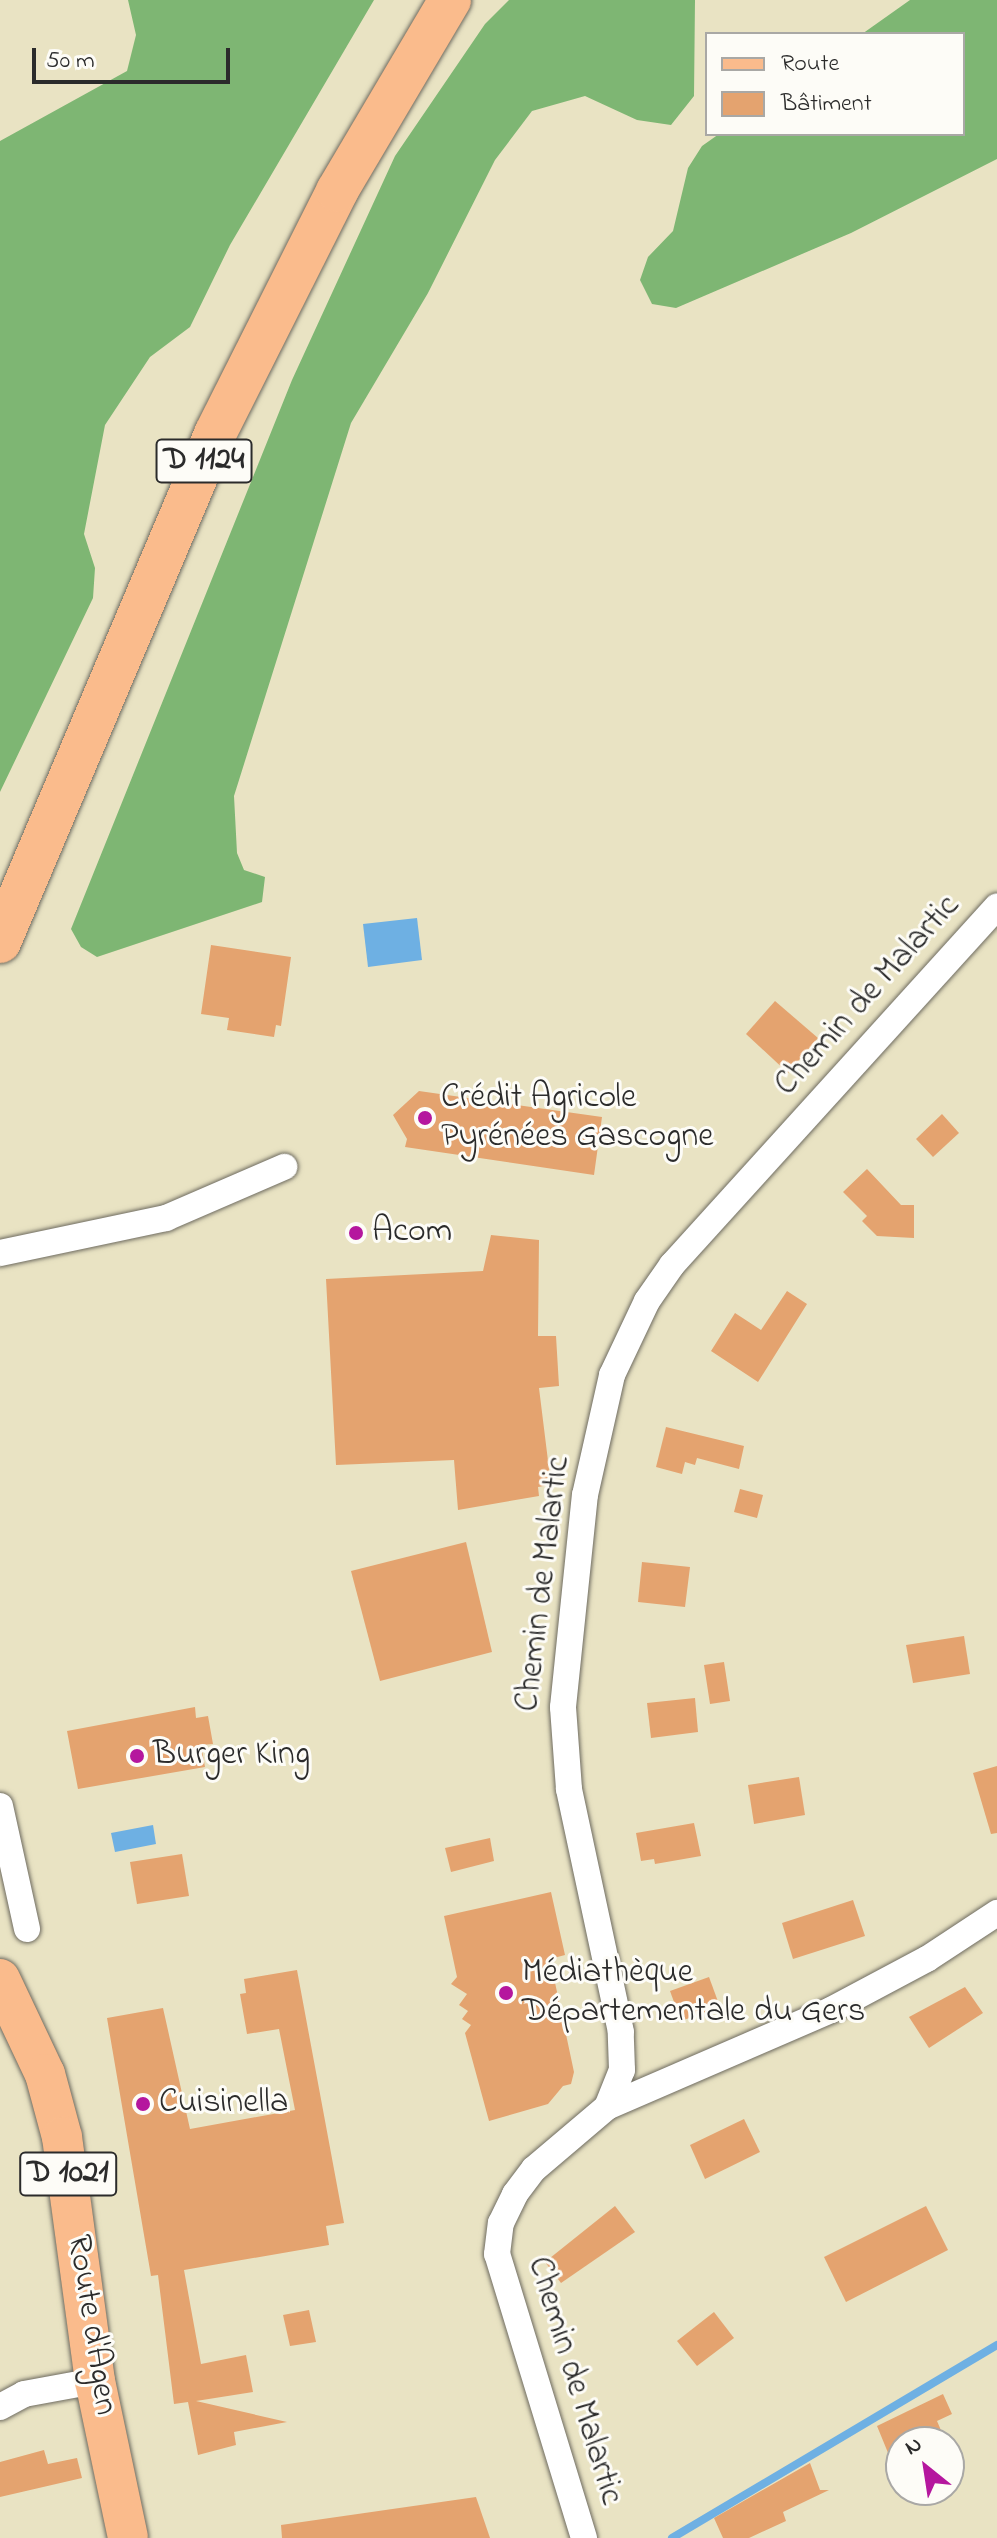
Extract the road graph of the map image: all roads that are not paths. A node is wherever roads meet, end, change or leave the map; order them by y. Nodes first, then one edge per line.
1 (450, 0) edge
2 (997, 906) edge
3 (0, 942) edge
4 (284, 1167) dead end
5 (0, 1253) edge
6 (0, 1806) edge
7 (997, 1913) edge
8 (27, 1929) dead end
9 (0, 1979) edge
10 (607, 2107) junction
11 (95, 2381) junction
12 (0, 2407) edge
13 (128, 2538) edge
14 (584, 2538) edge

1 - 3 highway, D 1124
2 - 10 street, Chemin de Malartic
4 - 5 street
6 - 8 street
7 - 10 street
9 - 11 main road, Route d'Agen / D 1021
10 - 14 street, Chemin de Malartic
11 - 12 street
11 - 13 main road, Route d'Agen / D 1021

